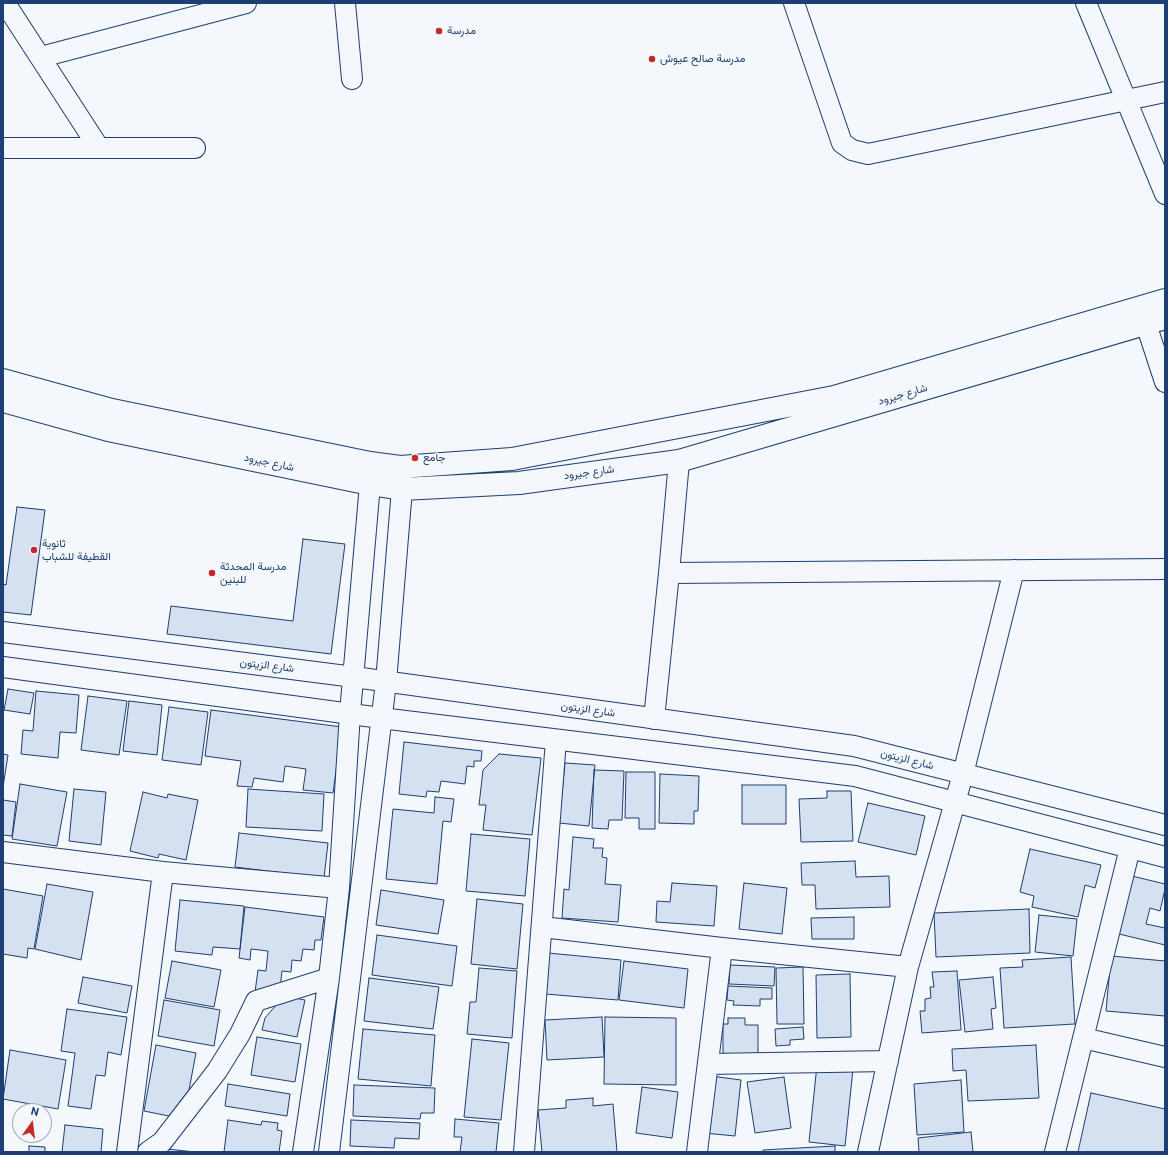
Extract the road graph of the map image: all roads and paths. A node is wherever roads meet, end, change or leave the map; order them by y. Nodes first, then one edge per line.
1 (6, 3) edge
2 (246, 3) edge
3 (345, 3) edge
4 (794, 3) edge
5 (1086, 3) edge
6 (41, 57) junction
7 (352, 79) dead end
8 (1165, 92) edge
9 (1125, 99) junction
10 (3, 148) edge
11 (99, 148) junction
12 (196, 148) dead end
13 (1165, 194) edge
14 (1165, 300) edge
15 (1156, 321) edge
16 (3, 380) edge
17 (1165, 382) edge
18 (3, 401) edge
19 (679, 461) junction
20 (370, 463) junction
21 (400, 467) junction
22 (370, 484) junction
23 (402, 489) junction
24 (1165, 569) edge
25 (1014, 570) junction
26 (669, 573) junction
27 (3, 632) edge
28 (3, 667) edge
29 (354, 678) junction
30 (386, 682) junction
31 (350, 713) junction
32 (381, 718) junction
33 (654, 719) junction
34 (556, 740) junction
35 (962, 774) junction
36 (954, 802) junction
37 (1165, 825) edge
38 (1130, 848) junction
39 (3, 852) edge
40 (1165, 857) edge
41 (163, 872) junction
42 (340, 888) junction
43 (542, 927) junction
44 (722, 948) junction
45 (908, 967) junction
46 (329, 978) junction
47 (1083, 1038) junction
48 (1165, 1057) edge
49 (888, 1061) junction
50 (708, 1064) junction
51 (126, 1152) edge
52 (148, 1152) edge
53 (303, 1152) edge
54 (329, 1152) edge
55 (524, 1152) edge
56 (697, 1152) edge
57 (868, 1152) edge
58 (1055, 1152) edge

1 - 6 street
2 - 6 street
3 - 7 street
4 - 9 street
5 - 9 street
6 - 11 street
8 - 9 street
9 - 13 street
10 - 11 street
11 - 12 street
14 - 21 main road, شارع جيرود
15 - 17 street
15 - 19 main road, شارع جيرود
16 - 20 main road, شارع جيرود
18 - 22 main road, شارع جيرود
19 - 23 main road, شارع جيرود
19 - 26 street
20 - 21 main road, شارع جيرود
20 - 22 street
21 - 23 street
22 - 23 main road, شارع جيرود
22 - 29 street
23 - 30 street
24 - 25 street
25 - 26 street
25 - 35 street
26 - 33 street
27 - 29 street, شارع الزيتون
28 - 31 street
29 - 30 street, شارع الزيتون
29 - 31 street
30 - 32 street
30 - 33 street, شارع الزيتون
31 - 32 street
31 - 42 street
32 - 34 street
32 - 54 street
33 - 35 street, شارع الزيتون
34 - 36 street
34 - 43 street
35 - 36 street
35 - 37 street, شارع الزيتون
36 - 38 street
36 - 45 street
38 - 40 street
38 - 47 street
39 - 41 street
41 - 42 street
41 - 51 street
42 - 46 street
43 - 44 street
43 - 55 street
44 - 45 street
44 - 50 street
45 - 49 street
46 - 52 street
46 - 53 street
47 - 48 street
47 - 58 street
49 - 50 street
49 - 57 street
50 - 56 street

